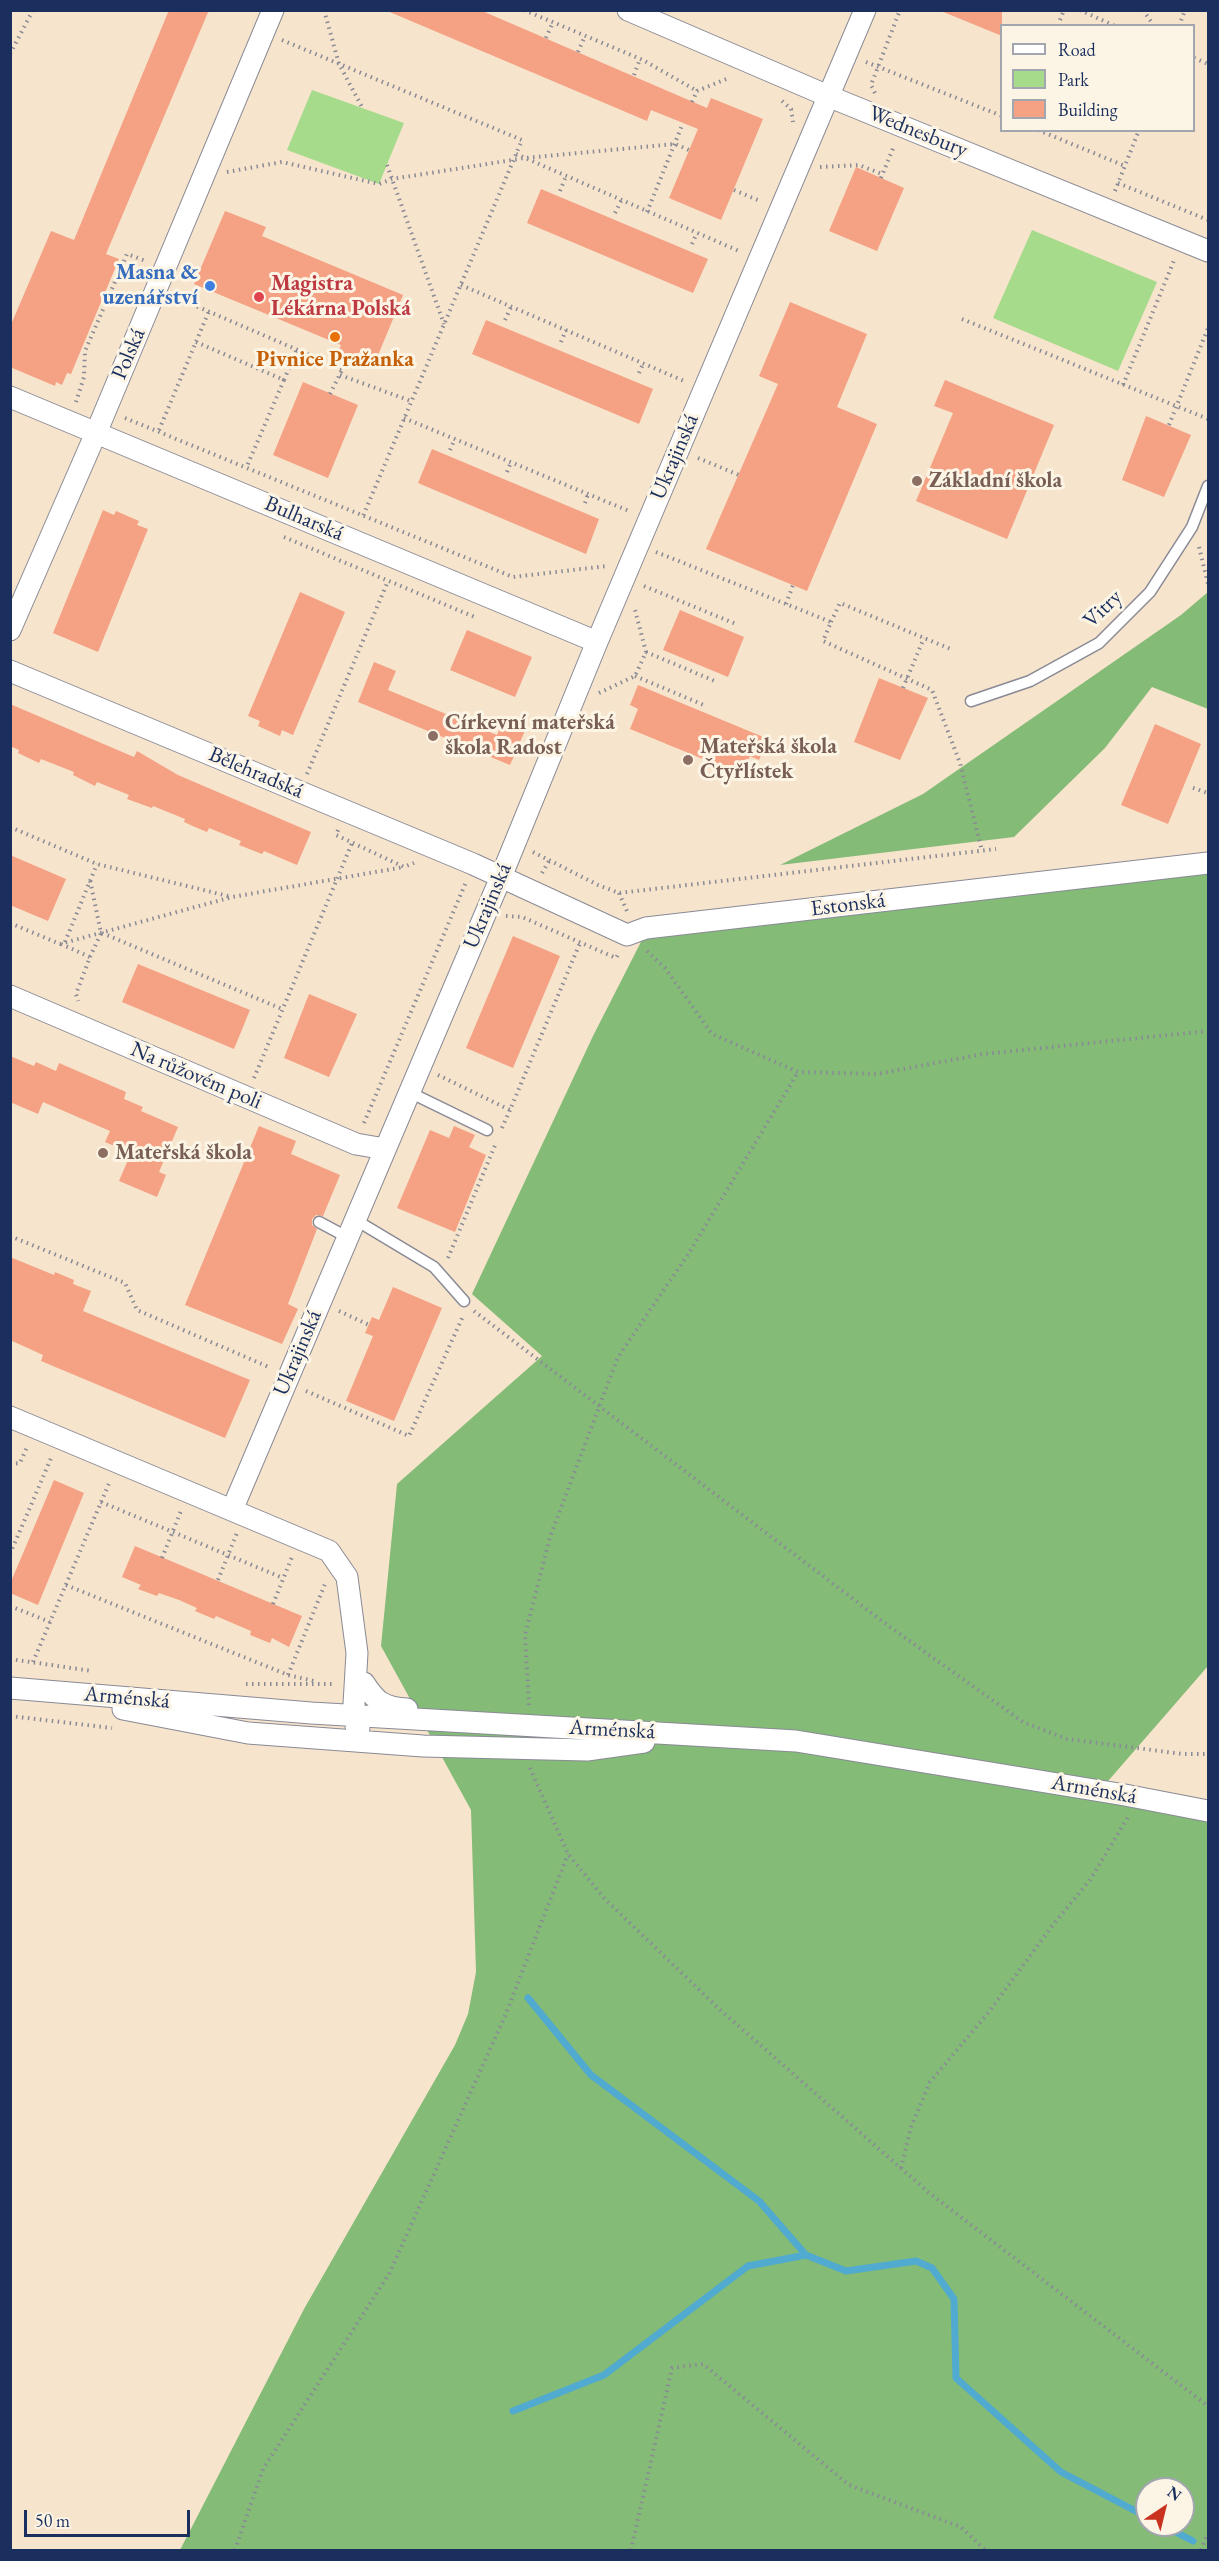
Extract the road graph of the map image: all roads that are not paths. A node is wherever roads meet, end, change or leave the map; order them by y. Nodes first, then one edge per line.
1 (273, 10) edge
2 (628, 10) edge
3 (865, 10) edge
4 (828, 96) junction
5 (1209, 252) edge
6 (10, 397) edge
7 (96, 433) junction
8 (1209, 486) edge
9 (10, 630) edge
10 (597, 642) junction
11 (10, 671) edge
12 (971, 702) dead end
13 (1209, 863) edge
14 (501, 877) junction
15 (10, 996) edge
16 (409, 1092) junction
17 (487, 1130) dead end
18 (385, 1149) junction
19 (320, 1222) dead end
20 (350, 1228) junction
21 (464, 1301) dead end
22 (10, 1417) edge
23 (236, 1518) junction
24 (360, 1680) junction
25 (10, 1688) edge
26 (123, 1709) junction
27 (311, 1713) junction
28 (355, 1715) junction
29 (643, 1733) junction
30 (698, 1734) junction
31 (378, 1743) junction
32 (1209, 1811) edge

1 - 7 street, Polská
2 - 4 street, Wednesbury
3 - 4 street, Ukrajinská
4 - 5 street, Wednesbury
4 - 10 street, Ukrajinská
6 - 7 street, Bulharská
7 - 9 street, Polská
7 - 10 street, Bulharská
8 - 12 lane, Vitry
10 - 14 street, Ukrajinská
11 - 14 street, Bělehradská
13 - 14 street, Estonská
14 - 16 street, Ukrajinská
15 - 18 street, Na růžovém poli
16 - 17 lane
16 - 18 street, Ukrajinská
18 - 20 street, Ukrajinská
19 - 20 lane
20 - 21 lane
20 - 23 street, Ukrajinská
22 - 23 street
23 - 24 street
24 - 27 street
24 - 28 street
24 - 29 street
25 - 26 street
25 - 27 street, Arménská
26 - 28 street
26 - 31 street
27 - 28 street, Arménská
28 - 29 street, Arménská
28 - 31 street
29 - 30 street, Arménská
30 - 31 street
30 - 32 street, Arménská

